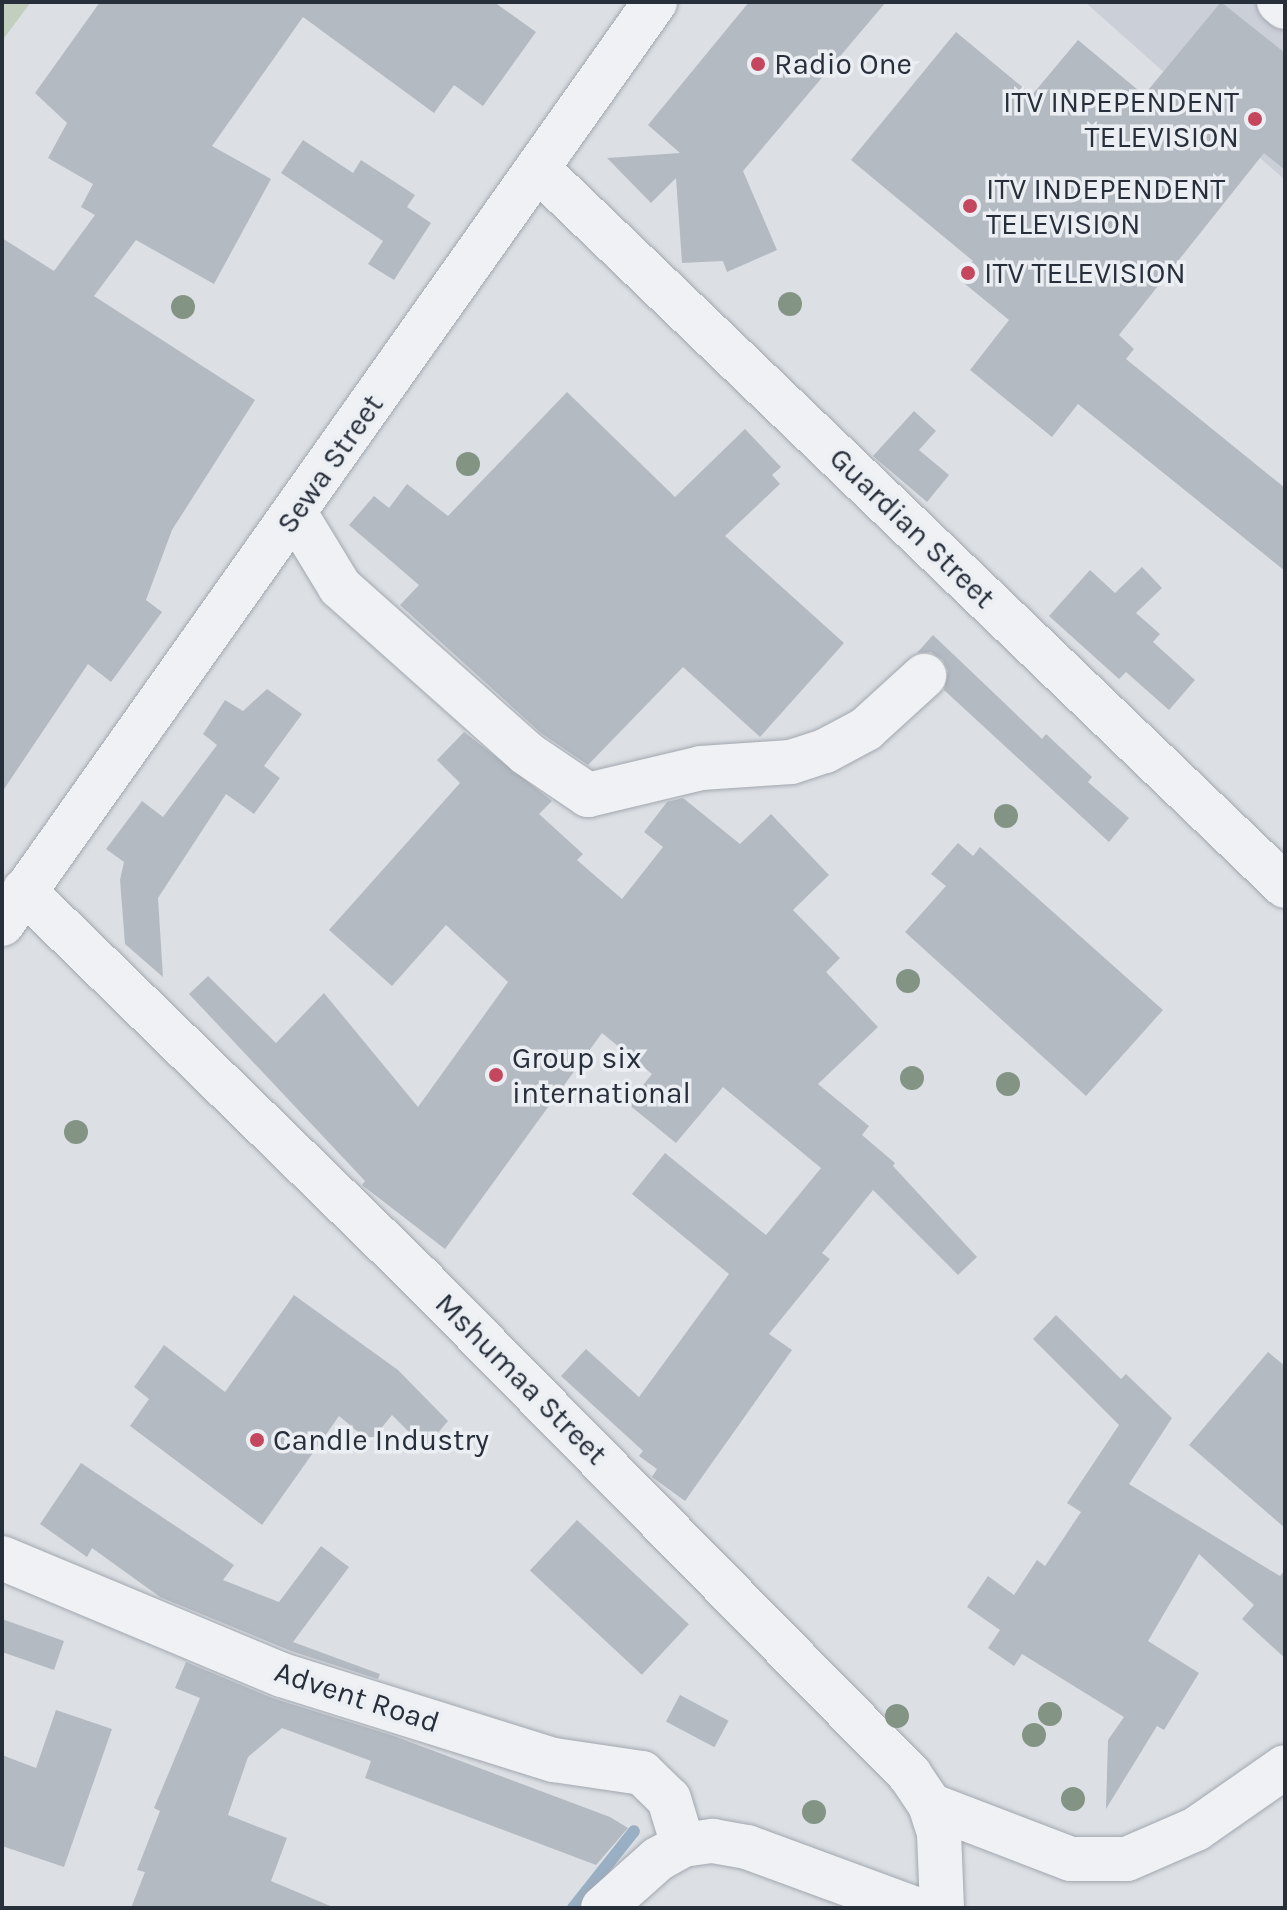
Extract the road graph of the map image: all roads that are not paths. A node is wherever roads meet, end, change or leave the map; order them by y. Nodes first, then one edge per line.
1 (655, 2) edge
2 (1279, 2) edge
3 (1285, 7) edge
4 (539, 170) junction
5 (295, 513) junction
6 (924, 676) dead end
7 (1285, 886) edge
8 (13, 908) edge
9 (2, 1558) edge
10 (1285, 1767) edge
11 (930, 1805) junction
12 (683, 1845) junction
13 (603, 1908) edge
14 (913, 1908) edge
15 (942, 1908) edge

1 - 4 street, Sewa Street
2 - 3 street
4 - 5 street, Sewa Street
4 - 7 street, Guardian Street
5 - 6 street
5 - 8 street, Sewa Street
8 - 11 street, Mshumaa Street
9 - 12 street, Advent Road
10 - 11 street
11 - 15 street, Mshumaa Street
12 - 13 street
12 - 14 street

